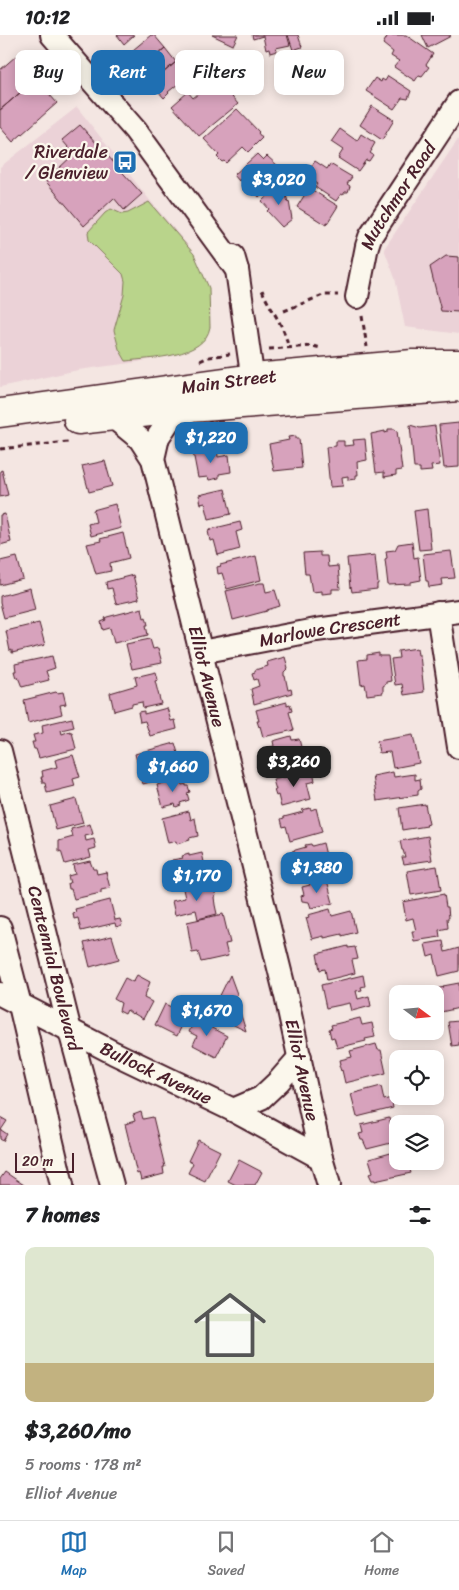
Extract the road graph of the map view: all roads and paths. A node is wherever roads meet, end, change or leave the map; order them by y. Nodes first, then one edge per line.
1 (52, 35) edge
2 (459, 102) edge
3 (261, 285) dead end
4 (357, 297) junction
5 (284, 311) dead end
6 (368, 352) dead end
7 (289, 355) dead end
8 (459, 364) edge
9 (459, 387) edge
10 (255, 390) junction
11 (177, 409) junction
12 (0, 413) edge
13 (112, 416) junction
14 (0, 430) edge
15 (77, 441) dead end
16 (0, 449) edge
17 (153, 459) junction
18 (448, 612) edge
19 (201, 652) junction
20 (459, 747) edge
21 (0, 751) edge
22 (0, 928) edge
23 (0, 994) edge
24 (20, 1005) junction
25 (70, 1031) junction
26 (300, 1057) junction
27 (234, 1110) junction
28 (321, 1159) junction
29 (62, 1185) edge
30 (112, 1185) edge
31 (329, 1185) edge

1 - 10 street
2 - 4 street, Mutchmor Road
3 - 7 path
4 - 5 path
4 - 6 path
8 - 10 main road, Main Street
9 - 10 main road, Main Street
10 - 11 main road, Main Street
10 - 12 main road, Main Street
11 - 13 main road, Main Street
11 - 17 street, Elliot Avenue
13 - 14 main road, Main Street
13 - 17 street, Elliot Avenue
15 - 16 path
17 - 19 street, Elliot Avenue
18 - 19 street, Marlowe Crescent
18 - 20 street
19 - 26 street, Elliot Avenue
21 - 25 street, Centennial Boulevard
22 - 24 street
23 - 24 street, Bullock Avenue
24 - 25 street, Bullock Avenue
24 - 29 street
25 - 27 street, Bullock Avenue
25 - 30 street, Centennial Boulevard
26 - 27 street, Bullock Avenue
26 - 28 street, Elliot Avenue
27 - 28 street, Bullock Avenue
28 - 31 street, Elliot Avenue

